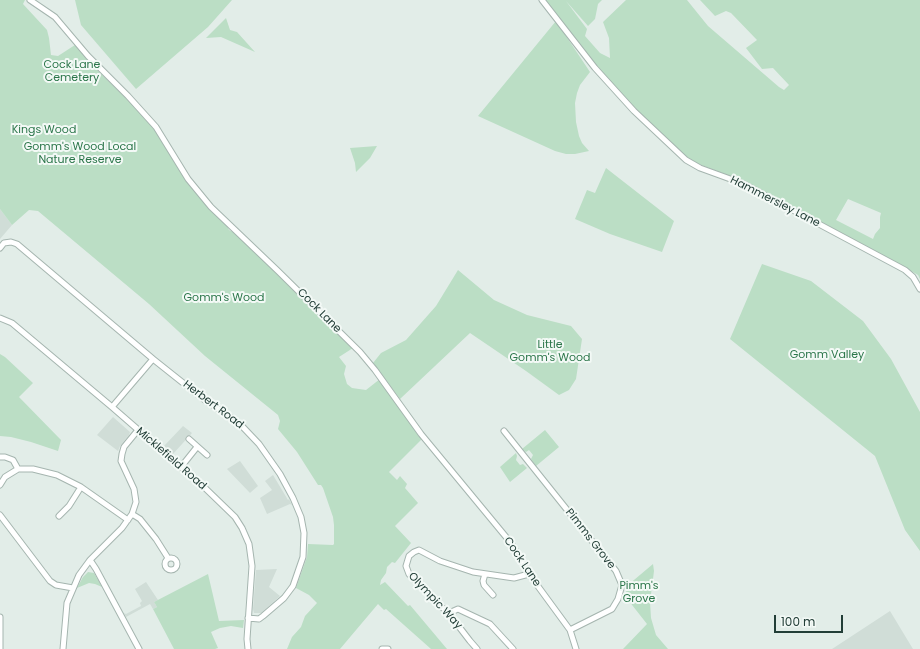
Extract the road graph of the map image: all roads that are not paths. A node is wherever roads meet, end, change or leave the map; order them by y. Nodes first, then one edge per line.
1 (30, 0) edge
2 (542, 0) edge
3 (0, 248) edge
4 (920, 289) edge
5 (0, 318) edge
6 (153, 359) junction
7 (112, 407) junction
8 (138, 430) junction
9 (504, 431) dead end
10 (189, 439) dead end
11 (197, 447) junction
12 (207, 455) dead end
13 (0, 457) edge
14 (181, 467) junction
15 (18, 469) junction
16 (0, 485) edge
17 (82, 487) junction
18 (132, 514) junction
19 (0, 515) edge
20 (59, 516) dead end
21 (128, 520) junction
22 (168, 558) dead end
23 (90, 560) junction
24 (485, 574) junction
25 (529, 574) junction
26 (72, 588) junction
27 (493, 595) dead end
28 (449, 613) junction
29 (0, 617) edge
30 (248, 618) junction
31 (570, 630) junction
32 (0, 649) edge
33 (63, 649) edge
34 (139, 649) edge
35 (248, 649) edge
36 (382, 649) edge
37 (388, 649) edge
38 (477, 649) edge
39 (513, 649) edge
40 (576, 649) edge

1 - 25 street, Cock Lane
2 - 4 street, Hammersley Lane
3 - 6 street, Herbert Road
5 - 7 street, Micklefield Road
6 - 7 street
6 - 30 street, Herbert Road
7 - 8 street, Micklefield Road
8 - 14 street, Micklefield Road
8 - 18 street
9 - 31 street, Pimms Grove
10 - 11 street
11 - 12 street
11 - 14 street
13 - 15 street
14 - 30 street, Micklefield Road
15 - 16 street
15 - 17 street
17 - 20 street
17 - 21 street
18 - 21 street
18 - 22 street
19 - 26 street
21 - 23 street
23 - 26 street
23 - 34 street
24 - 25 street, Olympic Way
24 - 27 street
24 - 28 street, Olympic Way
25 - 31 street, Cock Lane
26 - 33 street
28 - 38 street, Olympic Way
28 - 39 street
29 - 32 street
30 - 35 street, Micklefield Road
31 - 40 street, Cock Lane
36 - 37 street

